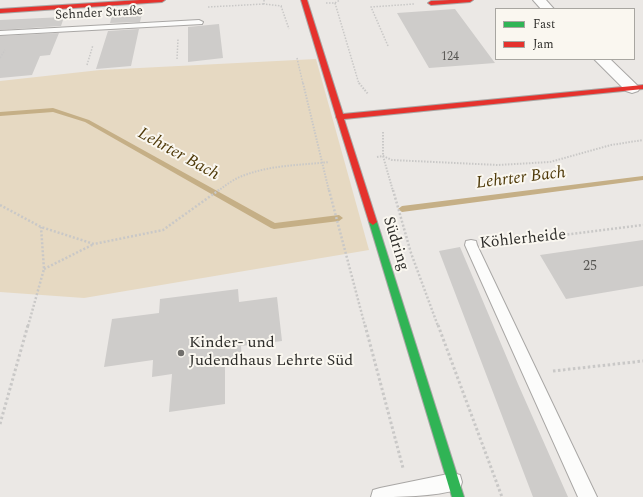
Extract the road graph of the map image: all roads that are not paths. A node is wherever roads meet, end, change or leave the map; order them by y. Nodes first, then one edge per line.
1 (162, 0) edge
2 (304, 0) edge
3 (470, 0) edge
4 (539, 0) edge
5 (430, 3) road end
6 (547, 8) edge
7 (0, 11) edge
8 (199, 22) dead end
9 (0, 33) edge
10 (602, 60) edge
11 (638, 88) edge
12 (339, 117) junction
13 (471, 245) road end
14 (456, 489) edge
15 (380, 497) edge
16 (588, 497) edge

1 - 7 street, Sehnder Straße
2 - 12 street, Südring
3 - 5 street
4 - 6 street
8 - 9 lane, Sehnder Straße
10 - 11 street
11 - 12 street
12 - 14 street, Südring
13 - 16 lane, Köhlerheide
14 - 15 lane

